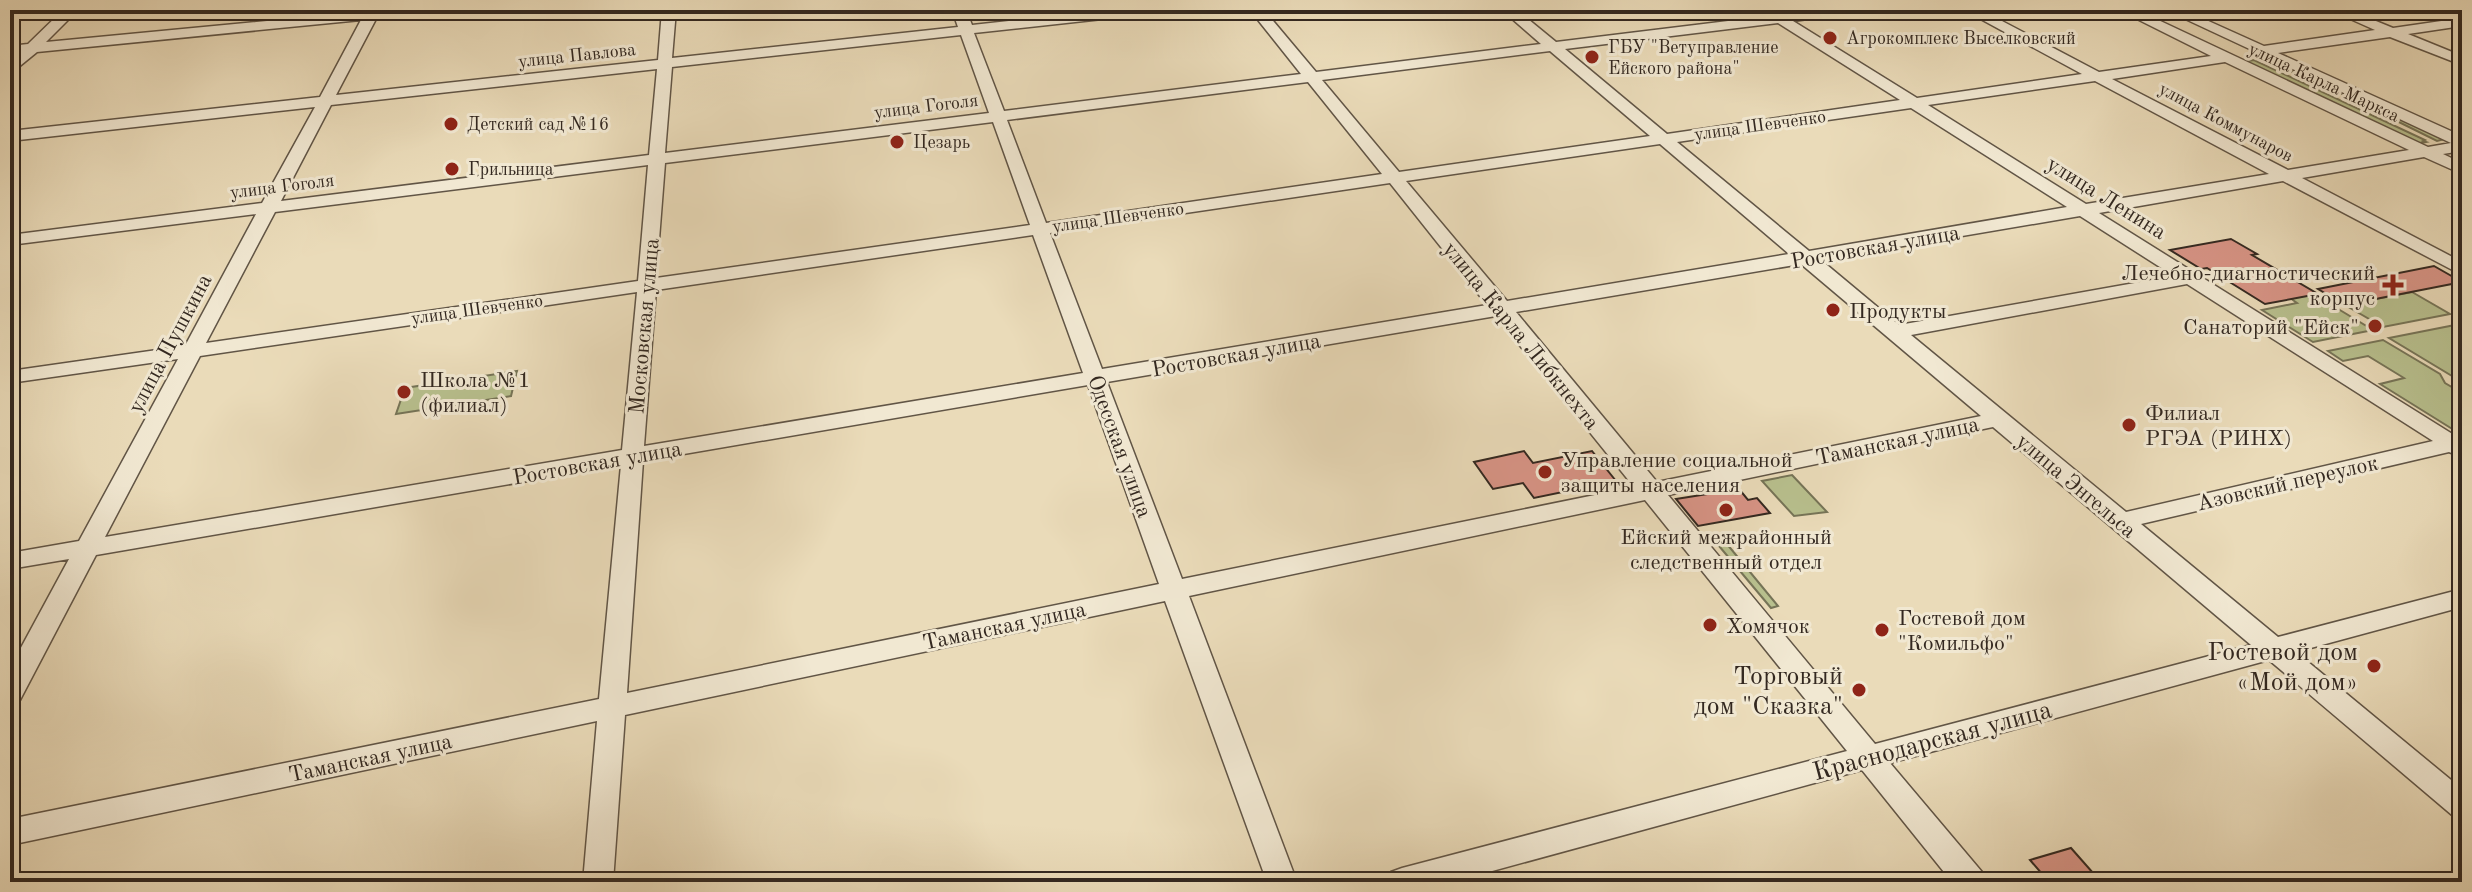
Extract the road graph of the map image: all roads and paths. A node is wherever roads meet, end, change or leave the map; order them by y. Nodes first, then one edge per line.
1 (71, 10) edge
2 (426, 10) edge
3 (669, 10) edge
4 (959, 10) edge
5 (1148, 10) edge
6 (1257, 10) edge
7 (1509, 10) edge
8 (1846, 10) edge
9 (1971, 10) edge
10 (2126, 10) edge
11 (2150, 10) edge
12 (2173, 10) edge
13 (2337, 10) edge
14 (1774, 14) edge
15 (371, 15) junction
16 (2462, 22) edge
17 (967, 30) junction
18 (2392, 33) junction
19 (33, 47) junction
20 (1553, 47) junction
21 (10, 50) edge
22 (2262, 51) junction
23 (2226, 58) junction
24 (2462, 61) edge
25 (665, 64) junction
26 (10, 70) edge
27 (2096, 76) junction
28 (1312, 77) junction
29 (325, 101) junction
30 (1914, 102) junction
31 (999, 117) junction
32 (10, 136) edge
33 (1663, 139) junction
34 (2458, 148) edge
35 (2426, 152) junction
36 (657, 159) junction
37 (2462, 169) edge
38 (2286, 176) junction
39 (1394, 177) junction
40 (269, 207) junction
41 (2084, 210) junction
42 (1040, 228) junction
43 (10, 240) edge
44 (1806, 257) junction
45 (2462, 269) edge
46 (2192, 278) junction
47 (646, 285) junction
48 (1502, 309) junction
49 (1894, 332) junction
50 (193, 349) junction
51 (10, 377) edge
52 (1096, 378) junction
53 (1998, 419) junction
54 (2457, 447) edge
55 (633, 456) junction
56 (1650, 491) junction
57 (2121, 521) junction
58 (87, 548) junction
59 (10, 561) edge
60 (1174, 590) junction
61 (2462, 598) edge
62 (2274, 649) junction
63 (10, 693) edge
64 (612, 707) junction
65 (1868, 757) junction
66 (2462, 806) edge
67 (10, 832) edge
68 (598, 882) edge
69 (1282, 882) edge
70 (1402, 882) edge
71 (1971, 882) edge

1 - 19 street
2 - 15 street
3 - 25 street, Московская улица
4 - 17 street, Одесская улица
5 - 17 street, улица Павлова
6 - 28 street, улица Карла Либкнехта
7 - 20 street, улица Энгельса
8 - 14 street, улица Гоголя
9 - 27 street, улица Коммунаров
10 - 23 street, улица Карла Маркса
11 - 34 street
12 - 22 street, улица Карла Маркса
13 - 18 street
14 - 20 street, улица Гоголя
14 - 30 street, улица Ленина
15 - 19 street
15 - 29 street, улица Пушкина
16 - 18 street
17 - 25 street, улица Павлова
17 - 31 street, Одесская улица
18 - 22 street
18 - 24 street
19 - 21 street
19 - 26 street
20 - 28 street, улица Гоголя
20 - 33 street, улица Энгельса
22 - 34 street, улица Карла Маркса
23 - 27 street, улица Шевченко
23 - 35 street, улица Карла Маркса
25 - 29 street, улица Павлова
25 - 36 street, Московская улица
27 - 30 street, улица Шевченко
27 - 38 street, улица Коммунаров
28 - 31 street, улица Гоголя
28 - 39 street, улица Карла Либкнехта
29 - 32 street, улица Павлова
29 - 40 street, улица Пушкина
30 - 33 street, улица Шевченко
30 - 41 street, улица Ленина
31 - 36 street, улица Гоголя
31 - 42 street, Одесская улица
33 - 39 street, улица Шевченко
33 - 44 street, улица Энгельса
34 - 35 street, Ростовская улица
35 - 37 street, улица Карла Маркса
35 - 38 street, Ростовская улица
36 - 40 street, улица Гоголя
36 - 47 street, Московская улица
38 - 41 street, Ростовская улица
38 - 45 street, улица Коммунаров
39 - 42 street, улица Шевченко
39 - 48 street, улица Карла Либкнехта
40 - 43 street, улица Гоголя
40 - 50 street, улица Пушкина
41 - 44 street, Ростовская улица
41 - 46 street, улица Ленина
42 - 47 street, улица Шевченко
42 - 52 street, Одесская улица
44 - 48 street, Ростовская улица
44 - 49 street, улица Энгельса
46 - 49 street
46 - 54 street, улица Ленина
47 - 50 street, улица Шевченко
47 - 55 street, Московская улица
48 - 52 street, Ростовская улица
48 - 56 street, улица Карла Либкнехта
49 - 53 street, улица Энгельса
50 - 51 street, улица Шевченко
50 - 58 street, улица Пушкина
52 - 55 street, Ростовская улица
52 - 60 street, Одесская улица
53 - 56 street, Таманская улица
53 - 57 street, улица Энгельса
54 - 57 street, Азовский переулок
55 - 58 street, Ростовская улица
55 - 64 street, Московская улица
56 - 60 street, Таманская улица
56 - 65 street, улица Карла Либкнехта
57 - 62 street, улица Энгельса
58 - 59 street, Ростовская улица
58 - 63 street, улица Пушкина
60 - 64 street, Таманская улица
60 - 69 street, Одесская улица
61 - 62 street, Краснодарская улица
62 - 65 street, Краснодарская улица
62 - 66 street, улица Энгельса
64 - 67 street, Таманская улица
64 - 68 street, Московская улица
65 - 70 street, Краснодарская улица
65 - 71 street, улица Карла Либкнехта

